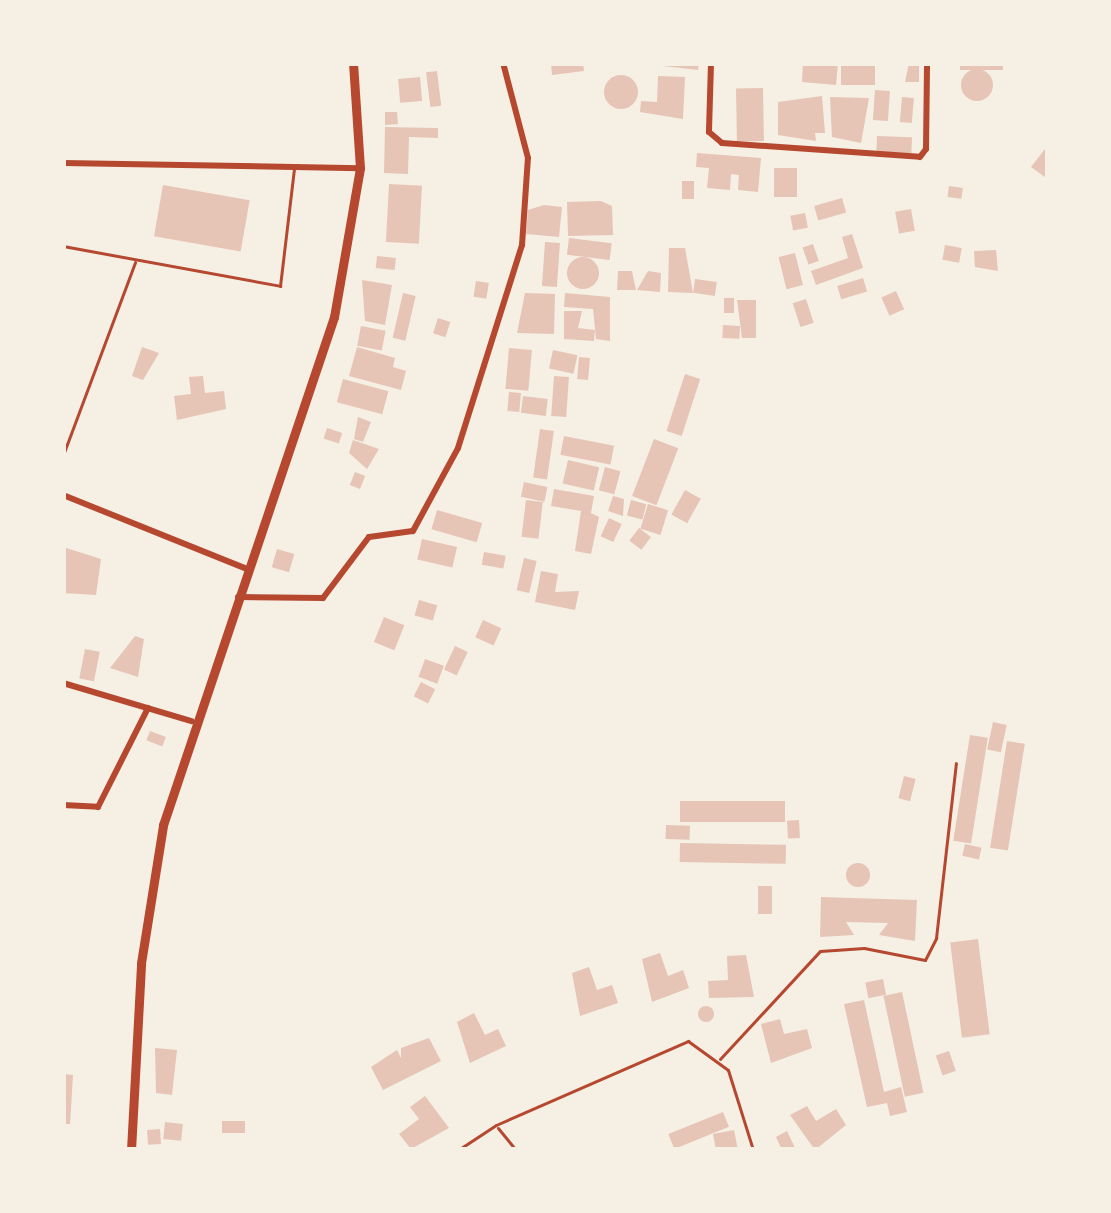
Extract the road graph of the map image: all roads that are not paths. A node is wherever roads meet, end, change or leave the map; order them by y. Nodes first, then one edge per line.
1 (353, 63) edge
2 (503, 63) edge
3 (711, 63) edge
4 (928, 63) edge
5 (63, 163) edge
6 (360, 168) junction
7 (294, 169) junction
8 (63, 246) edge
9 (135, 260) junction
10 (63, 454) edge
11 (63, 494) edge
12 (244, 568) junction
13 (237, 597) junction
14 (63, 682) edge
15 (148, 708) junction
16 (191, 721) junction
17 (956, 763) dead end
18 (63, 805) edge
19 (720, 1059) junction
20 (496, 1125) junction
21 (130, 1150) edge
22 (458, 1150) edge
23 (516, 1150) edge
24 (753, 1150) edge

1 - 6 main road
2 - 13 street
3 - 4 street
5 - 7 street
6 - 7 street
6 - 12 main road
7 - 9 lane
8 - 9 lane
9 - 10 lane
11 - 12 street
12 - 13 main road
13 - 16 main road
14 - 15 street
15 - 16 street
15 - 18 street
16 - 21 main road
17 - 19 lane
19 - 20 lane
19 - 24 lane
20 - 22 lane
20 - 23 lane

